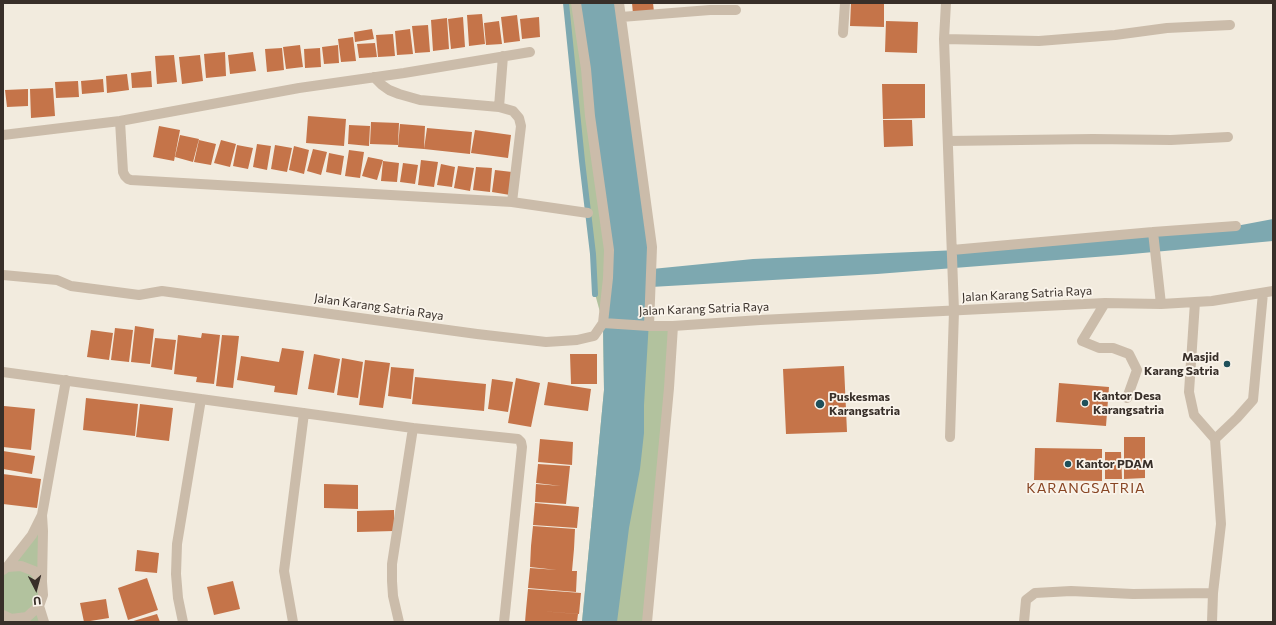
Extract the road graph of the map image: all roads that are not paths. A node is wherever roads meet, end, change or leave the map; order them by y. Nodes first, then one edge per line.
1 (576, 3) edge
2 (619, 3) edge
3 (845, 3) edge
4 (946, 3) edge
5 (736, 10) dead end
6 (621, 17) junction
7 (1230, 25) dead end
8 (843, 33) dead end
9 (944, 39) junction
10 (530, 52) dead end
11 (503, 56) junction
12 (374, 77) junction
13 (499, 107) junction
14 (120, 121) junction
15 (3, 135) edge
16 (1228, 137) dead end
17 (948, 141) junction
18 (512, 202) junction
19 (588, 213) dead end
20 (1236, 226) dead end
21 (1152, 232) junction
22 (952, 250) junction
23 (3, 274) edge
24 (1268, 292) edge
25 (1195, 302) junction
26 (1105, 303) junction
27 (1161, 304) junction
28 (954, 311) junction
29 (603, 323) junction
30 (649, 326) junction
31 (673, 326) junction
32 (3, 372) edge
33 (66, 380) junction
34 (1127, 398) dead end
35 (201, 399) junction
36 (304, 413) junction
37 (413, 428) junction
38 (950, 436) dead end
39 (1215, 439) junction
40 (42, 515) junction
41 (5, 568) edge
42 (42, 582) junction
43 (1213, 593) junction
44 (39, 606) junction
45 (9, 618) edge
46 (44, 622) edge
47 (183, 622) edge
48 (293, 622) edge
49 (399, 622) edge
50 (504, 622) edge
51 (646, 622) edge
52 (1024, 622) edge
53 (1212, 622) edge

1 - 29 street
2 - 6 street
3 - 8 street
4 - 9 street
5 - 6 street
6 - 30 street
7 - 9 street
9 - 17 street
10 - 11 street
11 - 12 street
11 - 13 street
12 - 13 street
12 - 14 street
13 - 18 street
14 - 15 street
14 - 18 street
16 - 17 street
17 - 22 street
18 - 19 street
20 - 21 street
21 - 22 street
21 - 27 street
22 - 28 street
23 - 29 street, Jalan Karang Satria Raya
24 - 25 street, Jalan Karang Satria Raya
24 - 39 street
25 - 27 street, Jalan Karang Satria Raya
25 - 39 street
26 - 27 street, Jalan Karang Satria Raya
26 - 28 street, Jalan Karang Satria Raya
26 - 34 street
28 - 31 street, Jalan Karang Satria Raya
28 - 38 street
29 - 30 street, Jalan Karang Satria Raya
30 - 31 street, Jalan Karang Satria Raya
31 - 51 street
32 - 33 street
33 - 35 street
33 - 40 street
35 - 36 street
35 - 47 street
36 - 37 street
36 - 48 street
37 - 49 street
37 - 50 street
39 - 43 street
40 - 41 street
40 - 42 street
41 - 42 street
42 - 44 street
43 - 52 street
43 - 53 street
44 - 45 street
44 - 46 street

